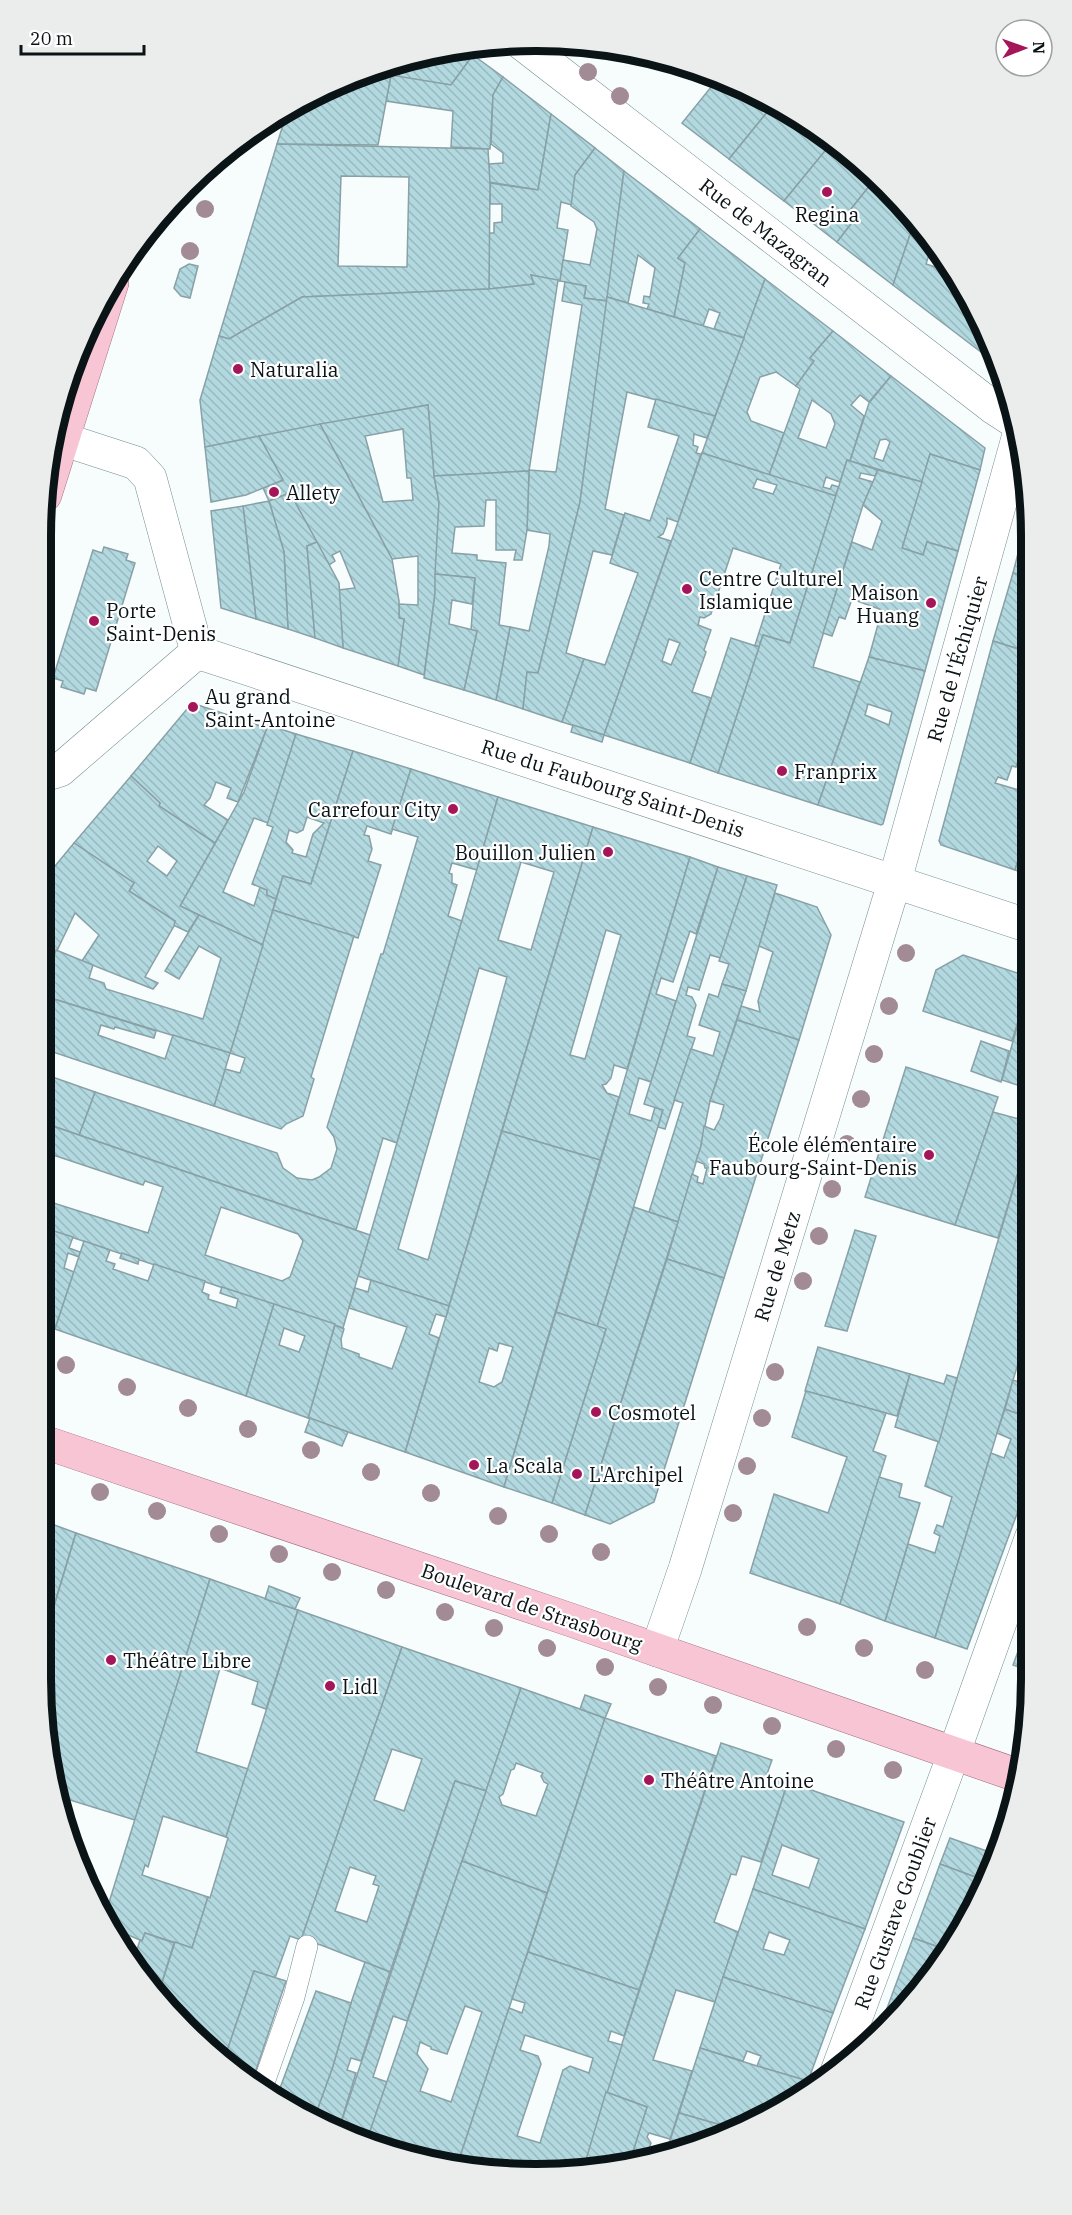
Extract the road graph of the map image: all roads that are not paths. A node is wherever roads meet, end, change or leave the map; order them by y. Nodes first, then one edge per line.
1 (532, 51) edge
2 (97, 330) edge
3 (1005, 414) edge
4 (62, 439) junction
5 (59, 450) edge
6 (1014, 453) edge
7 (197, 652) junction
8 (51, 773) edge
9 (895, 880) junction
10 (1021, 923) edge
11 (51, 1445) edge
12 (1021, 1565) edge
13 (657, 1650) junction
14 (954, 1753) junction
15 (1012, 1773) edge
16 (308, 1946) dead end
17 (843, 2055) edge
18 (265, 2080) edge

1 - 3 street, Rue de Mazagran
2 - 4 main road
4 - 5 main road
4 - 7 street
6 - 9 street, Rue de l'Échiquier
7 - 8 street
7 - 9 street, Rue du Faubourg Saint-Denis
9 - 10 street, Rue du Faubourg Saint-Denis
9 - 13 street, Rue de Metz
11 - 13 main road, Boulevard de Strasbourg
12 - 14 street, Rue Gustave Goublier
13 - 14 main road, Boulevard de Strasbourg
14 - 15 main road, Boulevard de Strasbourg
14 - 17 street, Rue Gustave Goublier
16 - 18 lane

